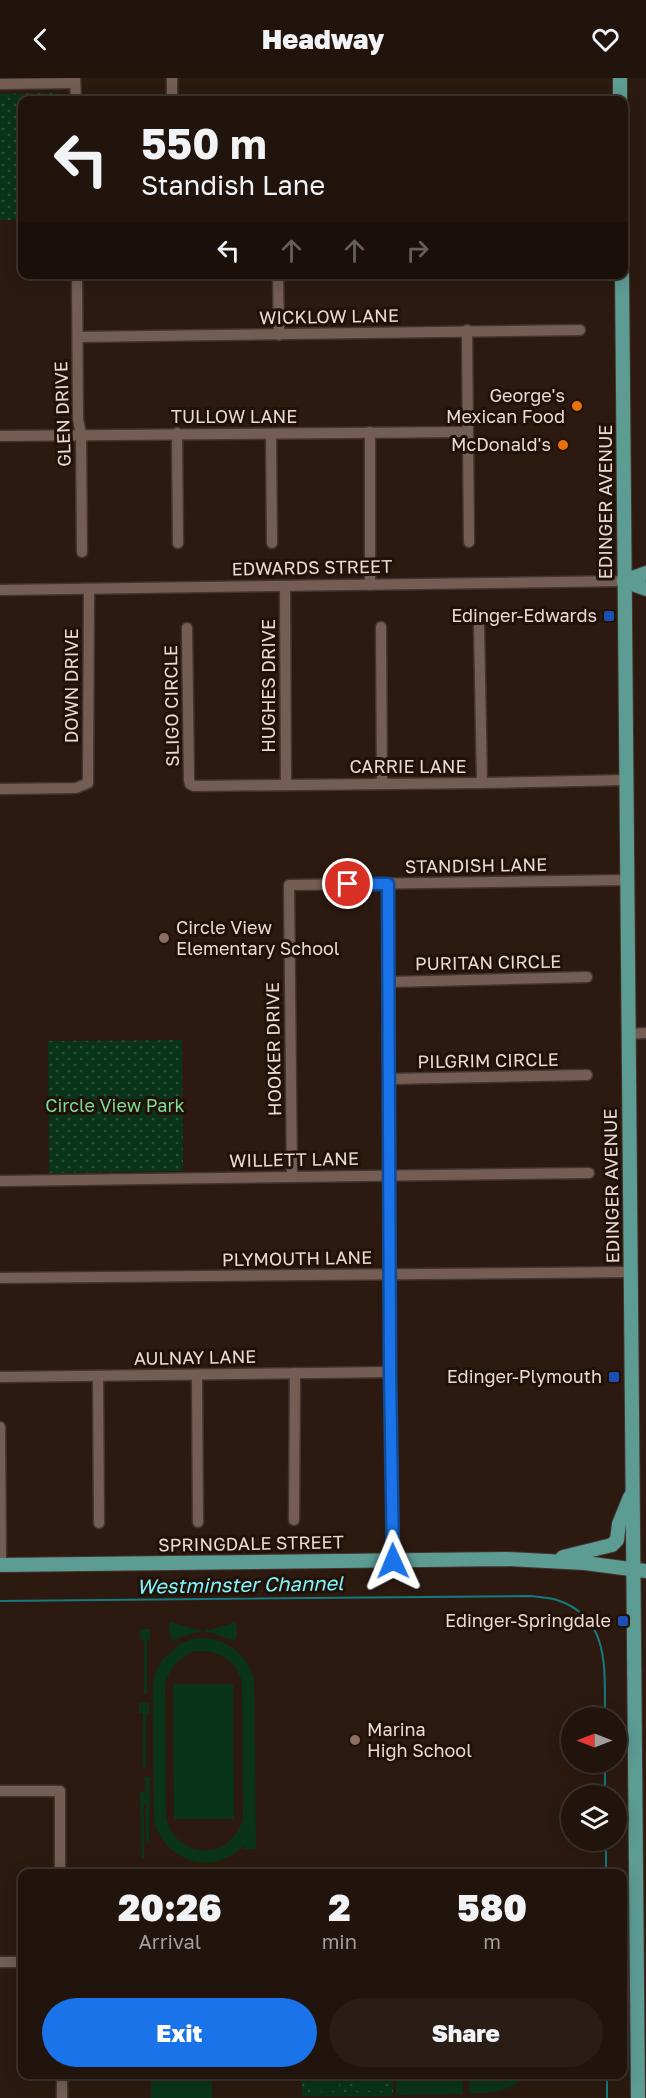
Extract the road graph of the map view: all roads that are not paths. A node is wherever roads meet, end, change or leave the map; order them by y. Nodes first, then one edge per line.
1 (172, 78) edge
2 (620, 78) edge
3 (75, 80) edge
4 (0, 84) edge
5 (76, 96) edge
6 (172, 96) edge
7 (620, 96) edge
8 (77, 279) edge
9 (278, 279) edge
10 (622, 279) edge
11 (467, 330) junction
12 (580, 330) dead end
13 (279, 335) junction
14 (78, 337) junction
15 (369, 432) junction
16 (467, 432) junction
17 (177, 433) junction
18 (81, 434) junction
19 (271, 434) junction
20 (0, 436) edge
21 (178, 543) dead end
22 (272, 543) dead end
23 (468, 543) dead end
24 (81, 552) dead end
25 (646, 573) edge
26 (624, 581) junction
27 (370, 585) junction
28 (285, 587) junction
29 (89, 589) junction
30 (646, 589) edge
31 (0, 590) edge
32 (381, 627) dead end
33 (479, 627) dead end
34 (187, 628) dead end
35 (627, 780) junction
36 (382, 783) junction
37 (482, 783) junction
38 (190, 784) joint
39 (286, 785) junction
40 (0, 789) edge
41 (627, 880) junction
42 (388, 884) junction
43 (290, 885) joint
44 (587, 977) dead end
45 (389, 982) junction
46 (646, 1033) edge
47 (629, 1034) junction
48 (587, 1075) dead end
49 (389, 1079) junction
50 (589, 1173) dead end
51 (292, 1176) junction
52 (389, 1176) junction
53 (0, 1181) edge
54 (631, 1272) junction
55 (390, 1274) junction
56 (0, 1278) edge
57 (390, 1372) junction
58 (295, 1373) junction
59 (197, 1375) junction
60 (98, 1376) junction
61 (0, 1377) edge
62 (0, 1427) edge
63 (633, 1489) junction
64 (294, 1520) dead end
65 (198, 1522) dead end
66 (99, 1523) dead end
67 (393, 1561) junction
68 (547, 1561) junction
69 (0, 1565) edge
70 (640, 1570) edge
71 (0, 1791) edge
72 (60, 1869) edge
73 (0, 1962) edge
74 (18, 1962) edge
75 (62, 2079) edge
76 (641, 2093) edge
77 (62, 2098) edge

1 - 6 street
2 - 7 main road
3 - 4 street
3 - 5 street
8 - 14 street, GLEN DRIVE
9 - 13 street
10 - 26 main road, EDINGER AVENUE
11 - 12 street, WICKLOW LANE
11 - 13 street, WICKLOW LANE
11 - 16 street
13 - 14 street, WICKLOW LANE
14 - 18 street, GLEN DRIVE
15 - 16 street, TULLOW LANE
15 - 19 street, TULLOW LANE
15 - 27 street
16 - 23 street
17 - 18 street, TULLOW LANE
17 - 19 street, TULLOW LANE
17 - 21 street
18 - 20 street, TULLOW LANE
18 - 24 street, GLEN DRIVE
19 - 22 street
25 - 26 main road, EDWARDS STREET
26 - 27 street, EDWARDS STREET
26 - 30 main road, EDWARDS STREET
26 - 35 main road, EDINGER AVENUE
27 - 28 street, EDWARDS STREET
28 - 29 street, EDWARDS STREET
28 - 39 street, HUGHES DRIVE
29 - 31 street, EDWARDS STREET
29 - 40 street, DOWN DRIVE
32 - 36 street
33 - 37 street
34 - 38 street, SLIGO CIRCLE
35 - 37 street, CARRIE LANE
35 - 41 main road, EDINGER AVENUE
36 - 37 street, CARRIE LANE
36 - 39 street, CARRIE LANE
38 - 39 street, CARRIE LANE
41 - 42 street, STANDISH LANE
41 - 47 main road, EDINGER AVENUE
42 - 43 street, STANDISH LANE
42 - 45 street
43 - 51 street, HOOKER DRIVE
44 - 45 street, PURITAN CIRCLE
45 - 49 street
46 - 47 street
47 - 54 main road, EDINGER AVENUE
48 - 49 street, PILGRIM CIRCLE
49 - 52 street
50 - 52 street, WILLETT LANE
51 - 52 street, WILLETT LANE
51 - 53 street, WILLETT LANE
52 - 55 street
54 - 55 street, PLYMOUTH LANE
54 - 63 main road, EDINGER AVENUE
55 - 56 street, PLYMOUTH LANE
55 - 57 street
57 - 58 street, AULNAY LANE
57 - 67 street
58 - 59 street, AULNAY LANE
58 - 64 street
59 - 60 street, AULNAY LANE
59 - 65 street
60 - 61 street, AULNAY LANE
60 - 66 street
62 - 69 street
63 - 68 main road
63 - 70 main road, EDINGER AVENUE
67 - 68 main road, SPRINGDALE STREET
67 - 69 main road, SPRINGDALE STREET
68 - 70 main road, SPRINGDALE STREET
70 - 76 main road, EDINGER AVENUE
71 - 72 street
73 - 74 street
75 - 77 street

